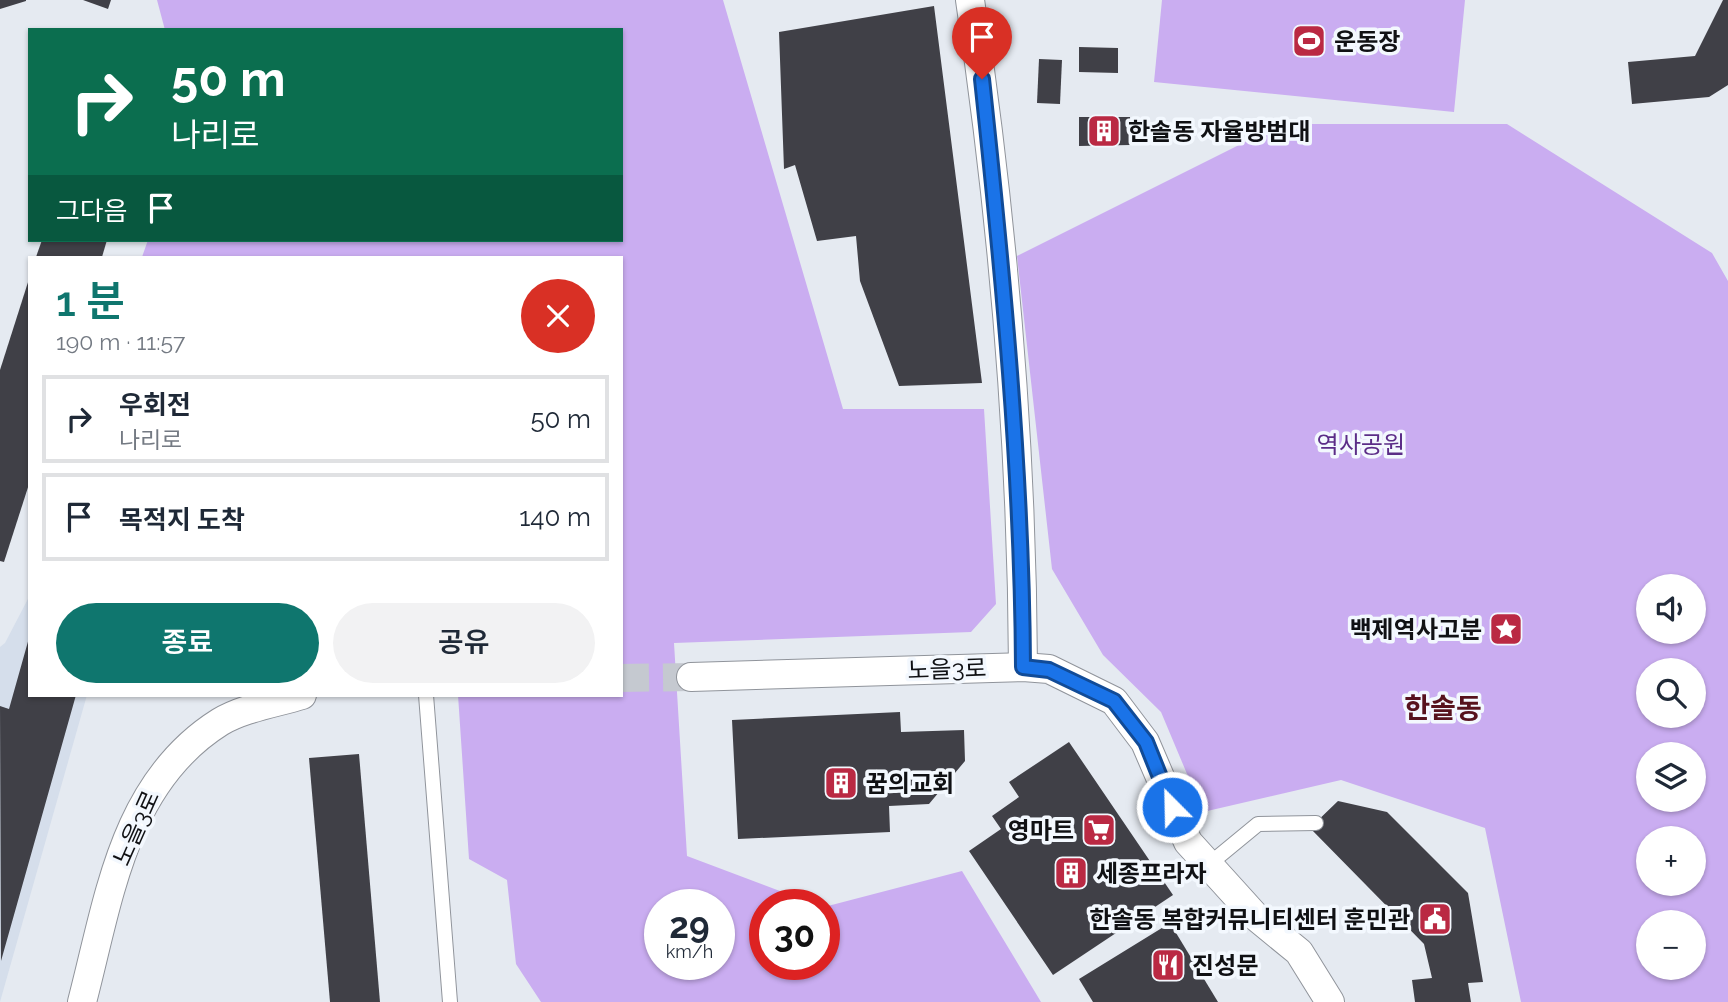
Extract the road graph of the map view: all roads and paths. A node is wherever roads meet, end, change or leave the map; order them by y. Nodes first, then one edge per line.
1 (970, 0) edge
2 (1023, 667) junction
3 (691, 677) tunnel mouth
4 (296, 697) edge
5 (426, 697) edge
6 (1315, 823) dead end
7 (1207, 866) junction
8 (82, 1002) edge
9 (450, 1002) edge
10 (1330, 1002) edge

1 - 2 street
2 - 3 street, 노을3로
2 - 7 street, 노을3로
4 - 8 street, 노을3로
5 - 9 lane
6 - 7 lane
7 - 10 street, 노을3로

